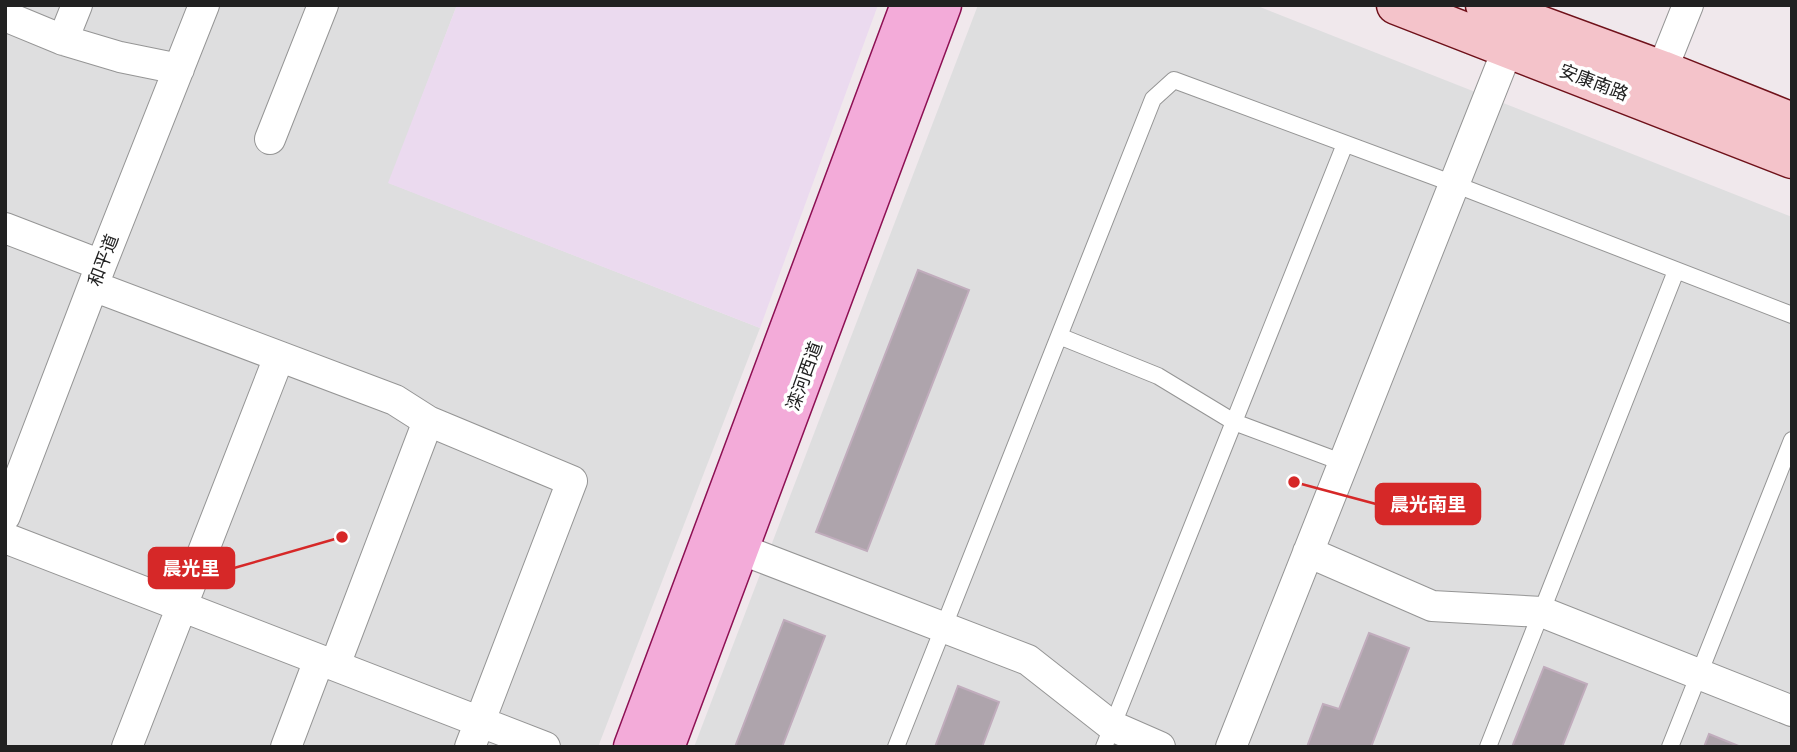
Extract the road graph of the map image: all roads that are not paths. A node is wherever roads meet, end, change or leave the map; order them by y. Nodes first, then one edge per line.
1 (77, 5) edge
2 (204, 5) edge
3 (323, 5) edge
4 (909, 5) edge
5 (942, 5) edge
6 (1396, 5) edge
7 (1485, 5) edge
8 (1688, 5) edge
9 (5, 16) edge
10 (1514, 34) junction
11 (63, 40) junction
12 (179, 69) junction
13 (1662, 70) junction
14 (1792, 122) edge
15 (270, 139) dead end
16 (1345, 144) junction
17 (1792, 159) edge
18 (1454, 184) junction
19 (5, 228) edge
20 (1676, 271) junction
21 (97, 275) junction
22 (1792, 316) edge
23 (1059, 336) junction
24 (279, 357) junction
25 (428, 421) junction
26 (1234, 422) junction
27 (1792, 440) edge
28 (1344, 463) junction
29 (5, 516) edge
30 (5, 538) edge
31 (740, 549) junction
32 (1308, 552) junction
33 (182, 606) junction
34 (1542, 612) junction
35 (944, 627) junction
36 (327, 663) junction
37 (1699, 674) junction
38 (1792, 711) edge
39 (475, 734) edge
40 (1108, 736) edge
41 (128, 747) edge
42 (286, 747) edge
43 (545, 747) edge
44 (633, 747) edge
45 (666, 747) edge
46 (896, 747) edge
47 (1160, 747) edge
48 (1231, 747) edge
49 (1488, 747) edge
50 (1670, 747) edge

1 - 11 street
2 - 12 street, 和平道
3 - 15 street
4 - 44 main road, 滦河西道
5 - 31 main road, 滦河西道
6 - 10 main road, 安康南路
7 - 10 main road, 安康南路
8 - 13 street
9 - 11 street
10 - 13 main road, 安康南路
10 - 17 main road, 安康南路
10 - 18 street
11 - 12 street
12 - 21 street, 和平道
13 - 14 main road, 安康南路
16 - 18 lane
16 - 23 lane
16 - 26 lane
18 - 20 lane
18 - 28 street
19 - 21 street
20 - 22 lane
20 - 34 lane
21 - 24 street
21 - 29 street, 和平道
23 - 26 lane
23 - 35 lane
24 - 25 street
24 - 33 street
25 - 36 street
25 - 39 street
26 - 28 lane
26 - 40 lane
27 - 37 lane
28 - 32 street
30 - 33 street
31 - 35 street
31 - 45 main road, 滦河西道
32 - 34 street
32 - 48 street
33 - 36 street
33 - 41 street
34 - 37 street
34 - 49 lane
35 - 40 street
35 - 46 lane
36 - 39 street
36 - 42 street
37 - 38 street
37 - 50 lane
39 - 43 street
40 - 47 street

